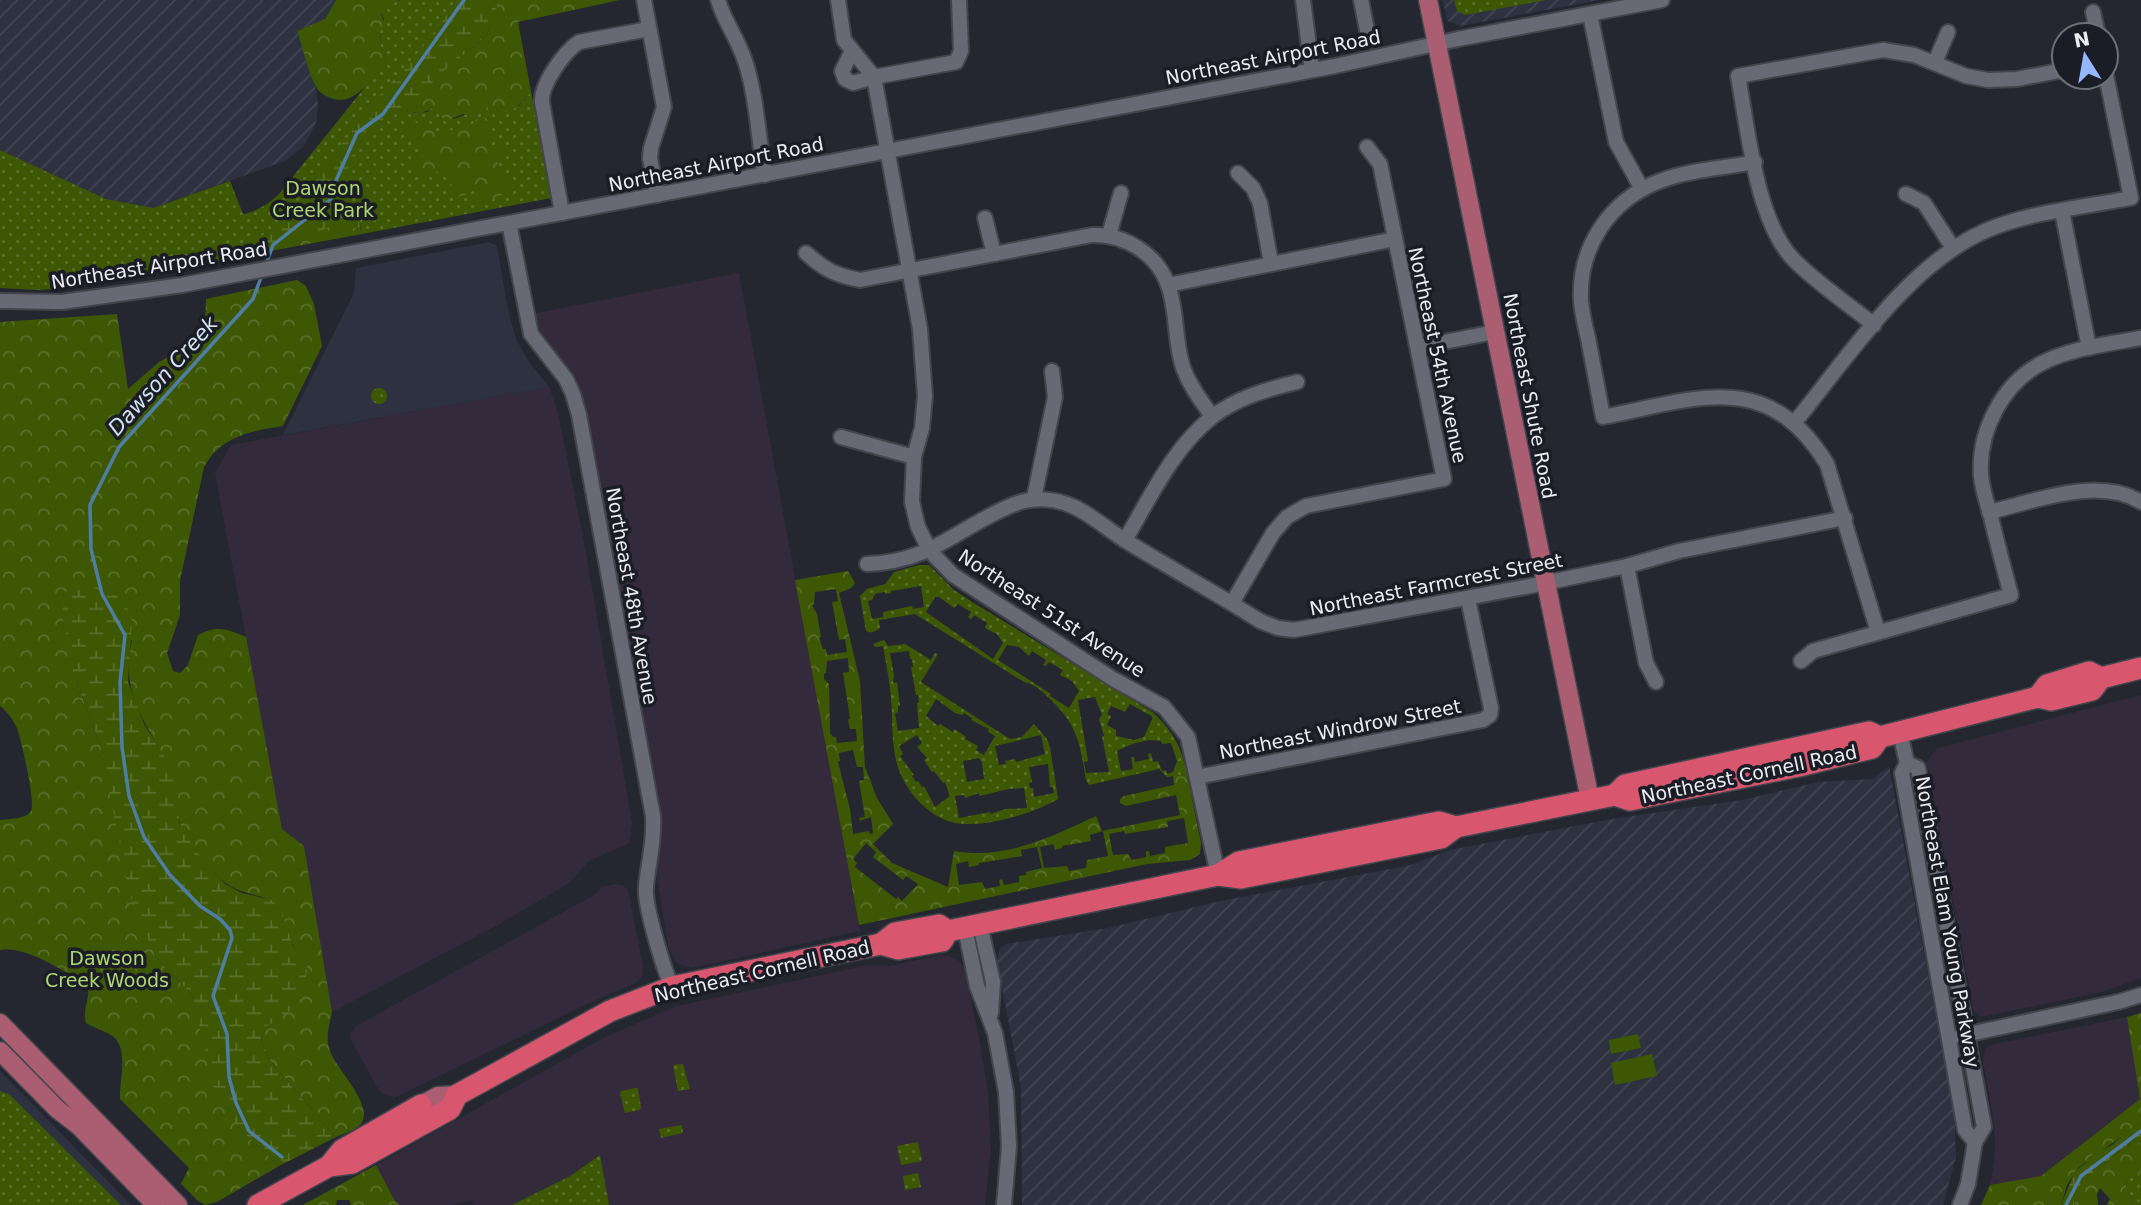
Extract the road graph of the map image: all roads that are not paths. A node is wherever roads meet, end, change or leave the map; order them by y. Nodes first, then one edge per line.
1 (644, 0) edge
2 (718, 0) edge
3 (838, 0) edge
4 (959, 0) edge
5 (1303, 0) edge
6 (1361, 0) edge
7 (1428, 0) edge
8 (1662, 0) edge
9 (2094, 12) dead end
10 (1590, 14) junction
11 (2096, 21) edge
12 (649, 29) junction
13 (1948, 32) dead end
14 (1369, 40) dead end
15 (1437, 43) junction
16 (852, 51) junction
17 (1935, 62) junction
18 (1312, 70) junction
19 (2050, 73) edge
20 (874, 77) junction
21 (2109, 91) edge
22 (1367, 147) dead end
23 (888, 151) junction
24 (1755, 162) junction
25 (1238, 173) dead end
26 (765, 175) junction
27 (1642, 189) junction
28 (1121, 193) dead end
29 (1906, 194) dead end
30 (657, 195) junction
31 (2062, 211) junction
32 (562, 213) junction
33 (985, 218) dead end
34 (509, 223) junction
35 (1109, 235) junction
36 (1395, 239) junction
37 (1953, 248) junction
38 (806, 253) dead end
39 (993, 254) junction
40 (1271, 263) junction
41 (909, 270) junction
42 (1168, 285) junction
43 (0, 300) edge
44 (1874, 325) junction
45 (1495, 332) junction
46 (2141, 338) edge
47 (1418, 347) junction
48 (2089, 348) junction
49 (1052, 371) dead end
50 (1297, 382) dead end
51 (1213, 416) junction
52 (1796, 422) junction
53 (842, 437) dead end
54 (914, 457) junction
55 (1034, 498) junction
56 (2141, 502) edge
57 (1989, 512) junction
58 (1845, 518) junction
59 (1125, 540) junction
60 (930, 551) junction
61 (867, 564) dead end
62 (1627, 566) junction
63 (1546, 583) junction
64 (1468, 599) junction
65 (1231, 603) junction
66 (1878, 632) junction
67 (1801, 661) dead end
68 (2141, 667) edge
69 (1656, 682) dead end
70 (1890, 735) junction
71 (1907, 763) junction
72 (1197, 777) junction
73 (1590, 800) junction
74 (1219, 876) junction
75 (964, 928) junction
76 (673, 987) junction
77 (2141, 995) edge
78 (0, 1023) edge
79 (1967, 1035) junction
80 (1948, 1039) junction
81 (0, 1051) edge
82 (457, 1095) junction
83 (421, 1105) joint
84 (1975, 1142) junction
85 (329, 1166) junction
86 (156, 1205) edge
87 (178, 1205) edge
88 (258, 1205) edge
89 (1004, 1205) edge
90 (1960, 1205) edge

1 - 12 street
2 - 26 street
3 - 16 street, Northeast 51st Avenue
4 - 20 street
5 - 18 street
6 - 14 street
7 - 15 main road, Northeast Shute Road
8 - 10 street, Northeast Airport Road
9 - 11 street
10 - 15 street, Northeast Airport Road
10 - 27 street
12 - 30 street
12 - 32 street
13 - 17 street
15 - 18 street, Northeast Airport Road
15 - 45 main road, Northeast Shute Road
16 - 20 street, Northeast 51st Avenue
16 - 20 street, Northeast 51st Avenue
17 - 19 street
17 - 24 street
18 - 23 street, Northeast Airport Road
20 - 23 street, Northeast 51st Avenue
21 - 31 street
22 - 36 street, Northeast 54th Avenue
23 - 26 street, Northeast Airport Road
23 - 41 street, Northeast 51st Avenue
24 - 27 street
24 - 44 street
25 - 40 street
26 - 30 street, Northeast Airport Road
27 - 52 street
28 - 35 street
29 - 37 street
30 - 32 street, Northeast Airport Road
31 - 37 street
31 - 48 street
32 - 34 street, Northeast Airport Road
33 - 39 street
34 - 43 street, Northeast Airport Road
34 - 76 street, Northeast 48th Avenue
35 - 39 street
35 - 42 street
36 - 40 street
36 - 47 street, Northeast 54th Avenue
37 - 44 street
38 - 41 street
39 - 41 street
40 - 42 street
41 - 54 street, Northeast 51st Avenue
42 - 51 street
44 - 52 street
45 - 47 street
45 - 63 main road, Northeast Shute Road
46 - 48 street
47 - 65 street, Northeast 54th Avenue
48 - 57 street
49 - 55 street
50 - 51 street
51 - 59 street
52 - 58 street
53 - 54 street
54 - 60 street, Northeast 51st Avenue
55 - 59 street, Northeast Farmcrest Street
55 - 60 street
56 - 57 street
57 - 66 street
58 - 62 street, Northeast Farmcrest Street
58 - 66 street
59 - 65 street, Northeast Farmcrest Street
60 - 61 street
60 - 72 street, Northeast 51st Avenue
62 - 63 street, Northeast Farmcrest Street
62 - 69 street
63 - 64 street, Northeast Farmcrest Street
63 - 73 main road, Northeast Shute Road
64 - 65 street, Northeast Farmcrest Street
64 - 72 street, Northeast Windrow Street
66 - 67 street
68 - 70 highway, Northeast Cornell Road
70 - 71 street
70 - 73 highway, Northeast Cornell Road
71 - 79 street, Northeast Elam Young Parkway
71 - 80 street, Northeast Elam Young Parkway
72 - 74 street, Northeast 51st Avenue
73 - 74 highway, Northeast Cornell Road
74 - 75 highway, Northeast Cornell Road
75 - 76 highway, Northeast Cornell Road
75 - 89 street
76 - 82 highway, Northeast Cornell Road
77 - 79 street
78 - 87 main road
79 - 80 street
79 - 84 street, Northeast Elam Young Parkway
80 - 84 street, Northeast Elam Young Parkway
81 - 86 main road
82 - 83 main road, Northeast Cornell Road
82 - 85 highway, Northeast Cornell Road
83 - 85 highway, Northeast Cornell Road
84 - 90 street, Northeast Elam Young Parkway
85 - 88 highway, Northeast Cornell Road

